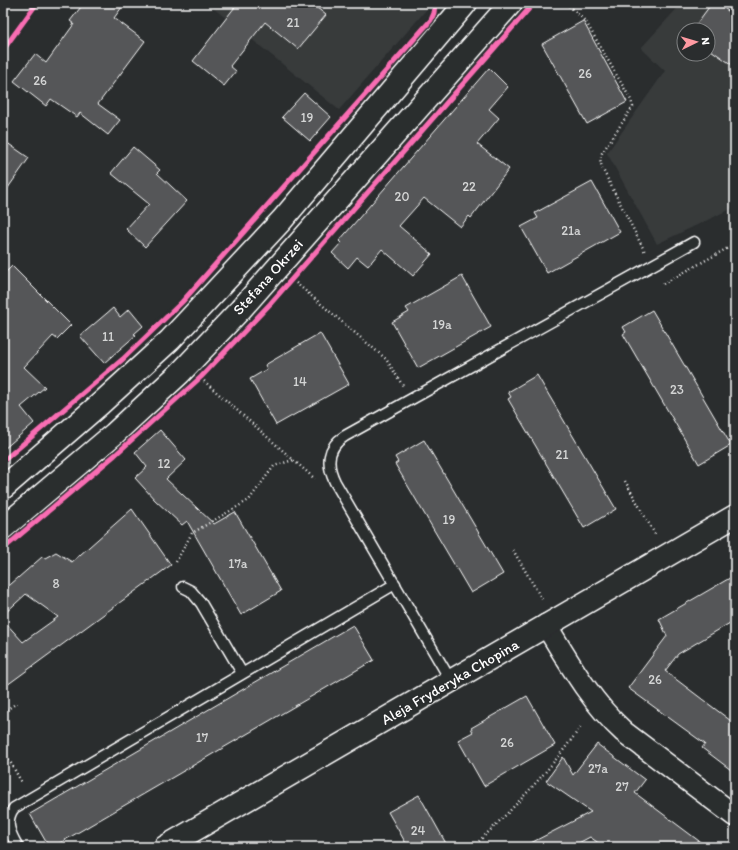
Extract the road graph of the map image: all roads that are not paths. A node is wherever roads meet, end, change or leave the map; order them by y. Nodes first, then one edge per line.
1 (20, 3) edge
2 (511, 3) edge
3 (455, 11) edge
4 (3, 27) edge
5 (694, 242) dead end
6 (3, 488) edge
7 (735, 516) edge
8 (3, 528) edge
9 (395, 584) junction
10 (183, 587) dead end
11 (550, 623) junction
12 (242, 673) junction
13 (452, 681) junction
14 (735, 816) edge
15 (18, 847) edge
16 (165, 847) edge

1 - 4 street
2 - 8 main road, Stefana Okrzei
3 - 6 main road, Stefana Okrzei
5 - 9 lane
7 - 11 main road, Aleja Fryderyka Chopina
9 - 12 lane
9 - 13 lane
10 - 12 lane
11 - 13 main road, Aleja Fryderyka Chopina
11 - 14 street
12 - 15 lane
13 - 16 main road, Aleja Fryderyka Chopina

